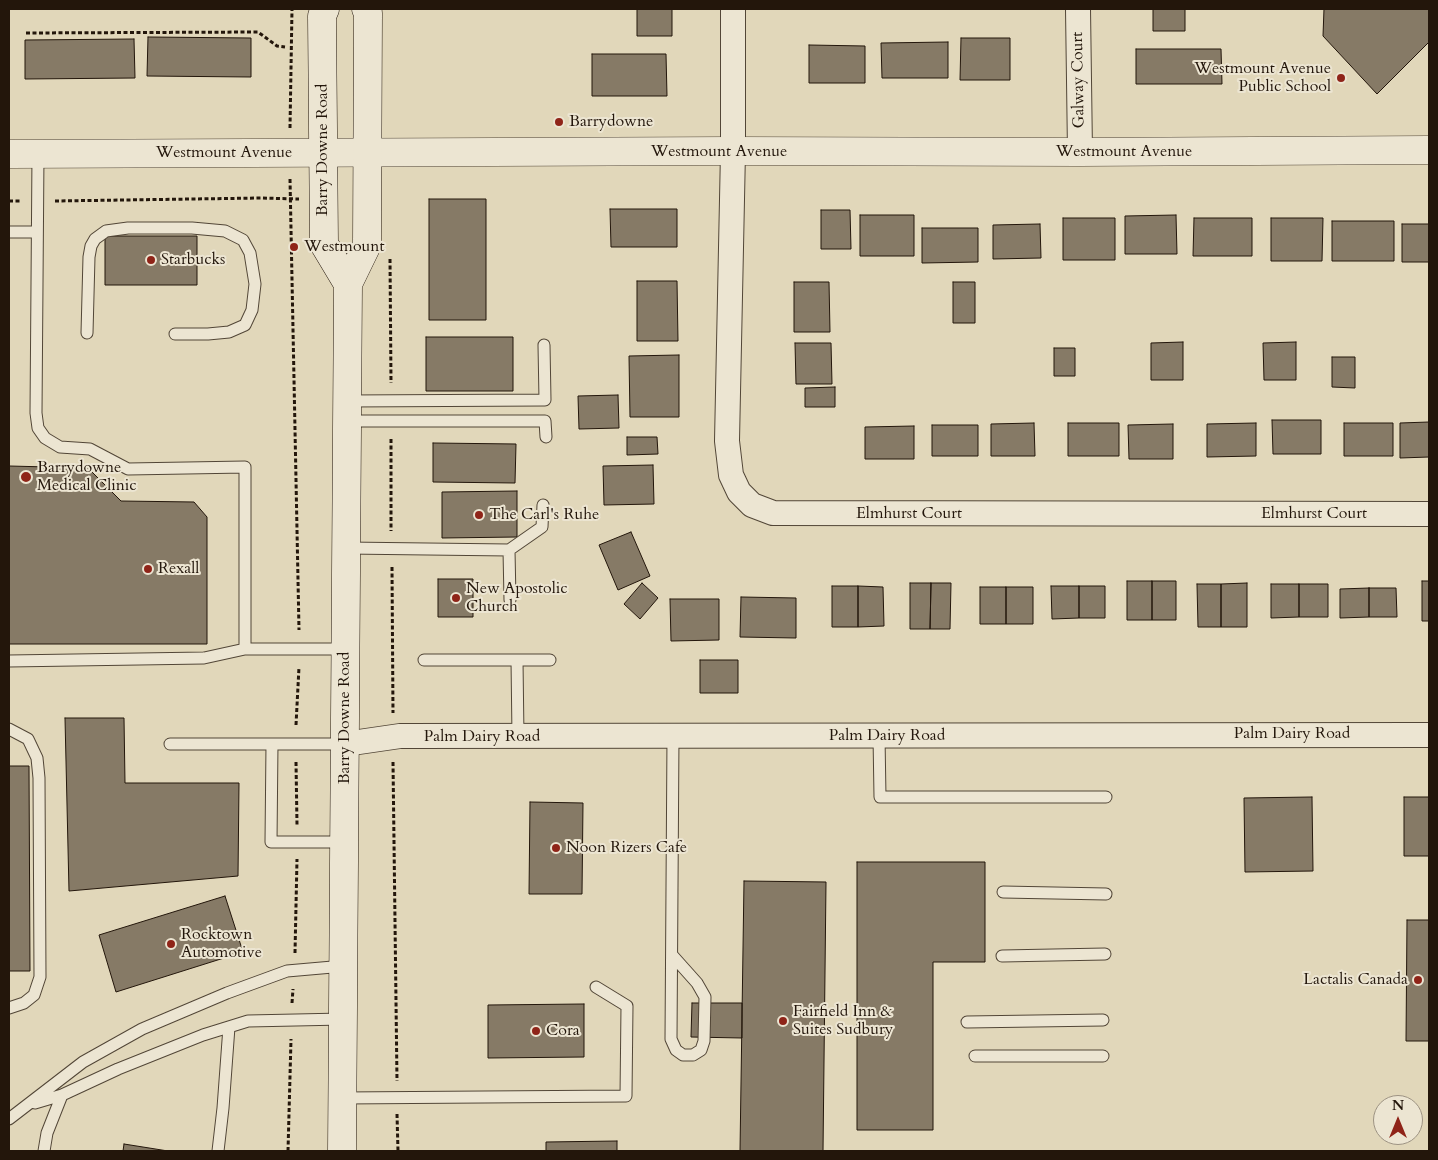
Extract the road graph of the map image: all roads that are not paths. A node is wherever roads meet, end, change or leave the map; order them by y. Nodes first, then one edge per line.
1 (325, 9) edge
2 (366, 9) edge
3 (732, 9) edge
4 (1078, 9) edge
5 (1429, 150) edge
6 (733, 151) junction
7 (367, 152) junction
8 (1080, 152) junction
9 (322, 153) junction
10 (9, 154) edge
11 (38, 154) junction
12 (9, 232) edge
13 (37, 232) junction
14 (348, 284) junction
15 (87, 333) dead end
16 (175, 334) dead end
17 (544, 345) dead end
18 (347, 411) junction
19 (546, 437) dead end
20 (543, 505) dead end
21 (1429, 514) edge
22 (346, 548) junction
23 (509, 550) junction
24 (510, 600) dead end
25 (245, 649) junction
26 (346, 649) junction
27 (9, 660) edge
28 (424, 660) dead end
29 (517, 660) junction
30 (550, 660) dead end
31 (9, 729) edge
32 (1429, 735) edge
33 (673, 736) junction
34 (880, 736) junction
35 (518, 737) junction
36 (170, 744) dead end
37 (272, 744) junction
38 (345, 744) junction
39 (1106, 797) dead end
40 (344, 842) junction
41 (1003, 892) dead end
42 (1106, 894) dead end
43 (1105, 954) dead end
44 (672, 955) junction
45 (1002, 956) dead end
46 (344, 966) junction
47 (596, 987) dead end
48 (9, 1008) edge
49 (343, 1018) junction
50 (1104, 1020) dead end
51 (967, 1022) dead end
52 (229, 1027) junction
53 (975, 1056) dead end
54 (1103, 1056) dead end
55 (62, 1095) junction
56 (342, 1098) junction
57 (30, 1104) junction
58 (9, 1111) edge
59 (9, 1119) edge
60 (44, 1151) edge
61 (218, 1151) edge
62 (342, 1151) edge

1 - 9 main road, Barry Downe Road
2 - 7 main road, Barry Downe Road
3 - 6 street
4 - 8 street, Galway Court
5 - 8 main road, Westmount Avenue
6 - 7 main road, Westmount Avenue
6 - 8 main road, Westmount Avenue
6 - 21 street, Elmhurst Court
7 - 9 main road, Westmount Avenue
7 - 14 main road, Barry Downe Road
9 - 11 main road, Westmount Avenue
9 - 14 main road, Barry Downe Road
10 - 11 main road, Westmount Avenue
11 - 13 lane
12 - 13 lane
13 - 25 lane
14 - 18 main road, Barry Downe Road
15 - 16 lane
17 - 18 lane
18 - 19 lane
18 - 22 main road, Barry Downe Road
20 - 23 lane
22 - 23 lane
22 - 26 main road, Barry Downe Road
23 - 24 lane
25 - 26 lane
25 - 27 lane
26 - 38 main road, Barry Downe Road
28 - 29 lane
29 - 30 lane
29 - 35 lane
31 - 48 lane
32 - 34 street, Palm Dairy Road
33 - 34 street, Palm Dairy Road
33 - 35 street, Palm Dairy Road
33 - 44 lane
34 - 39 lane
35 - 38 street, Palm Dairy Road
36 - 37 lane
37 - 38 lane
37 - 40 lane
38 - 40 main road, Barry Downe Road
40 - 46 main road, Barry Downe Road
41 - 42 lane
43 - 45 lane
44 - 44 lane
46 - 49 main road, Barry Downe Road
46 - 57 lane
47 - 56 lane
49 - 52 lane
49 - 56 main road, Barry Downe Road
50 - 51 lane
52 - 55 lane
52 - 61 lane
53 - 54 lane
55 - 57 lane
55 - 60 lane
56 - 62 main road, Barry Downe Road
57 - 58 lane
57 - 59 lane

